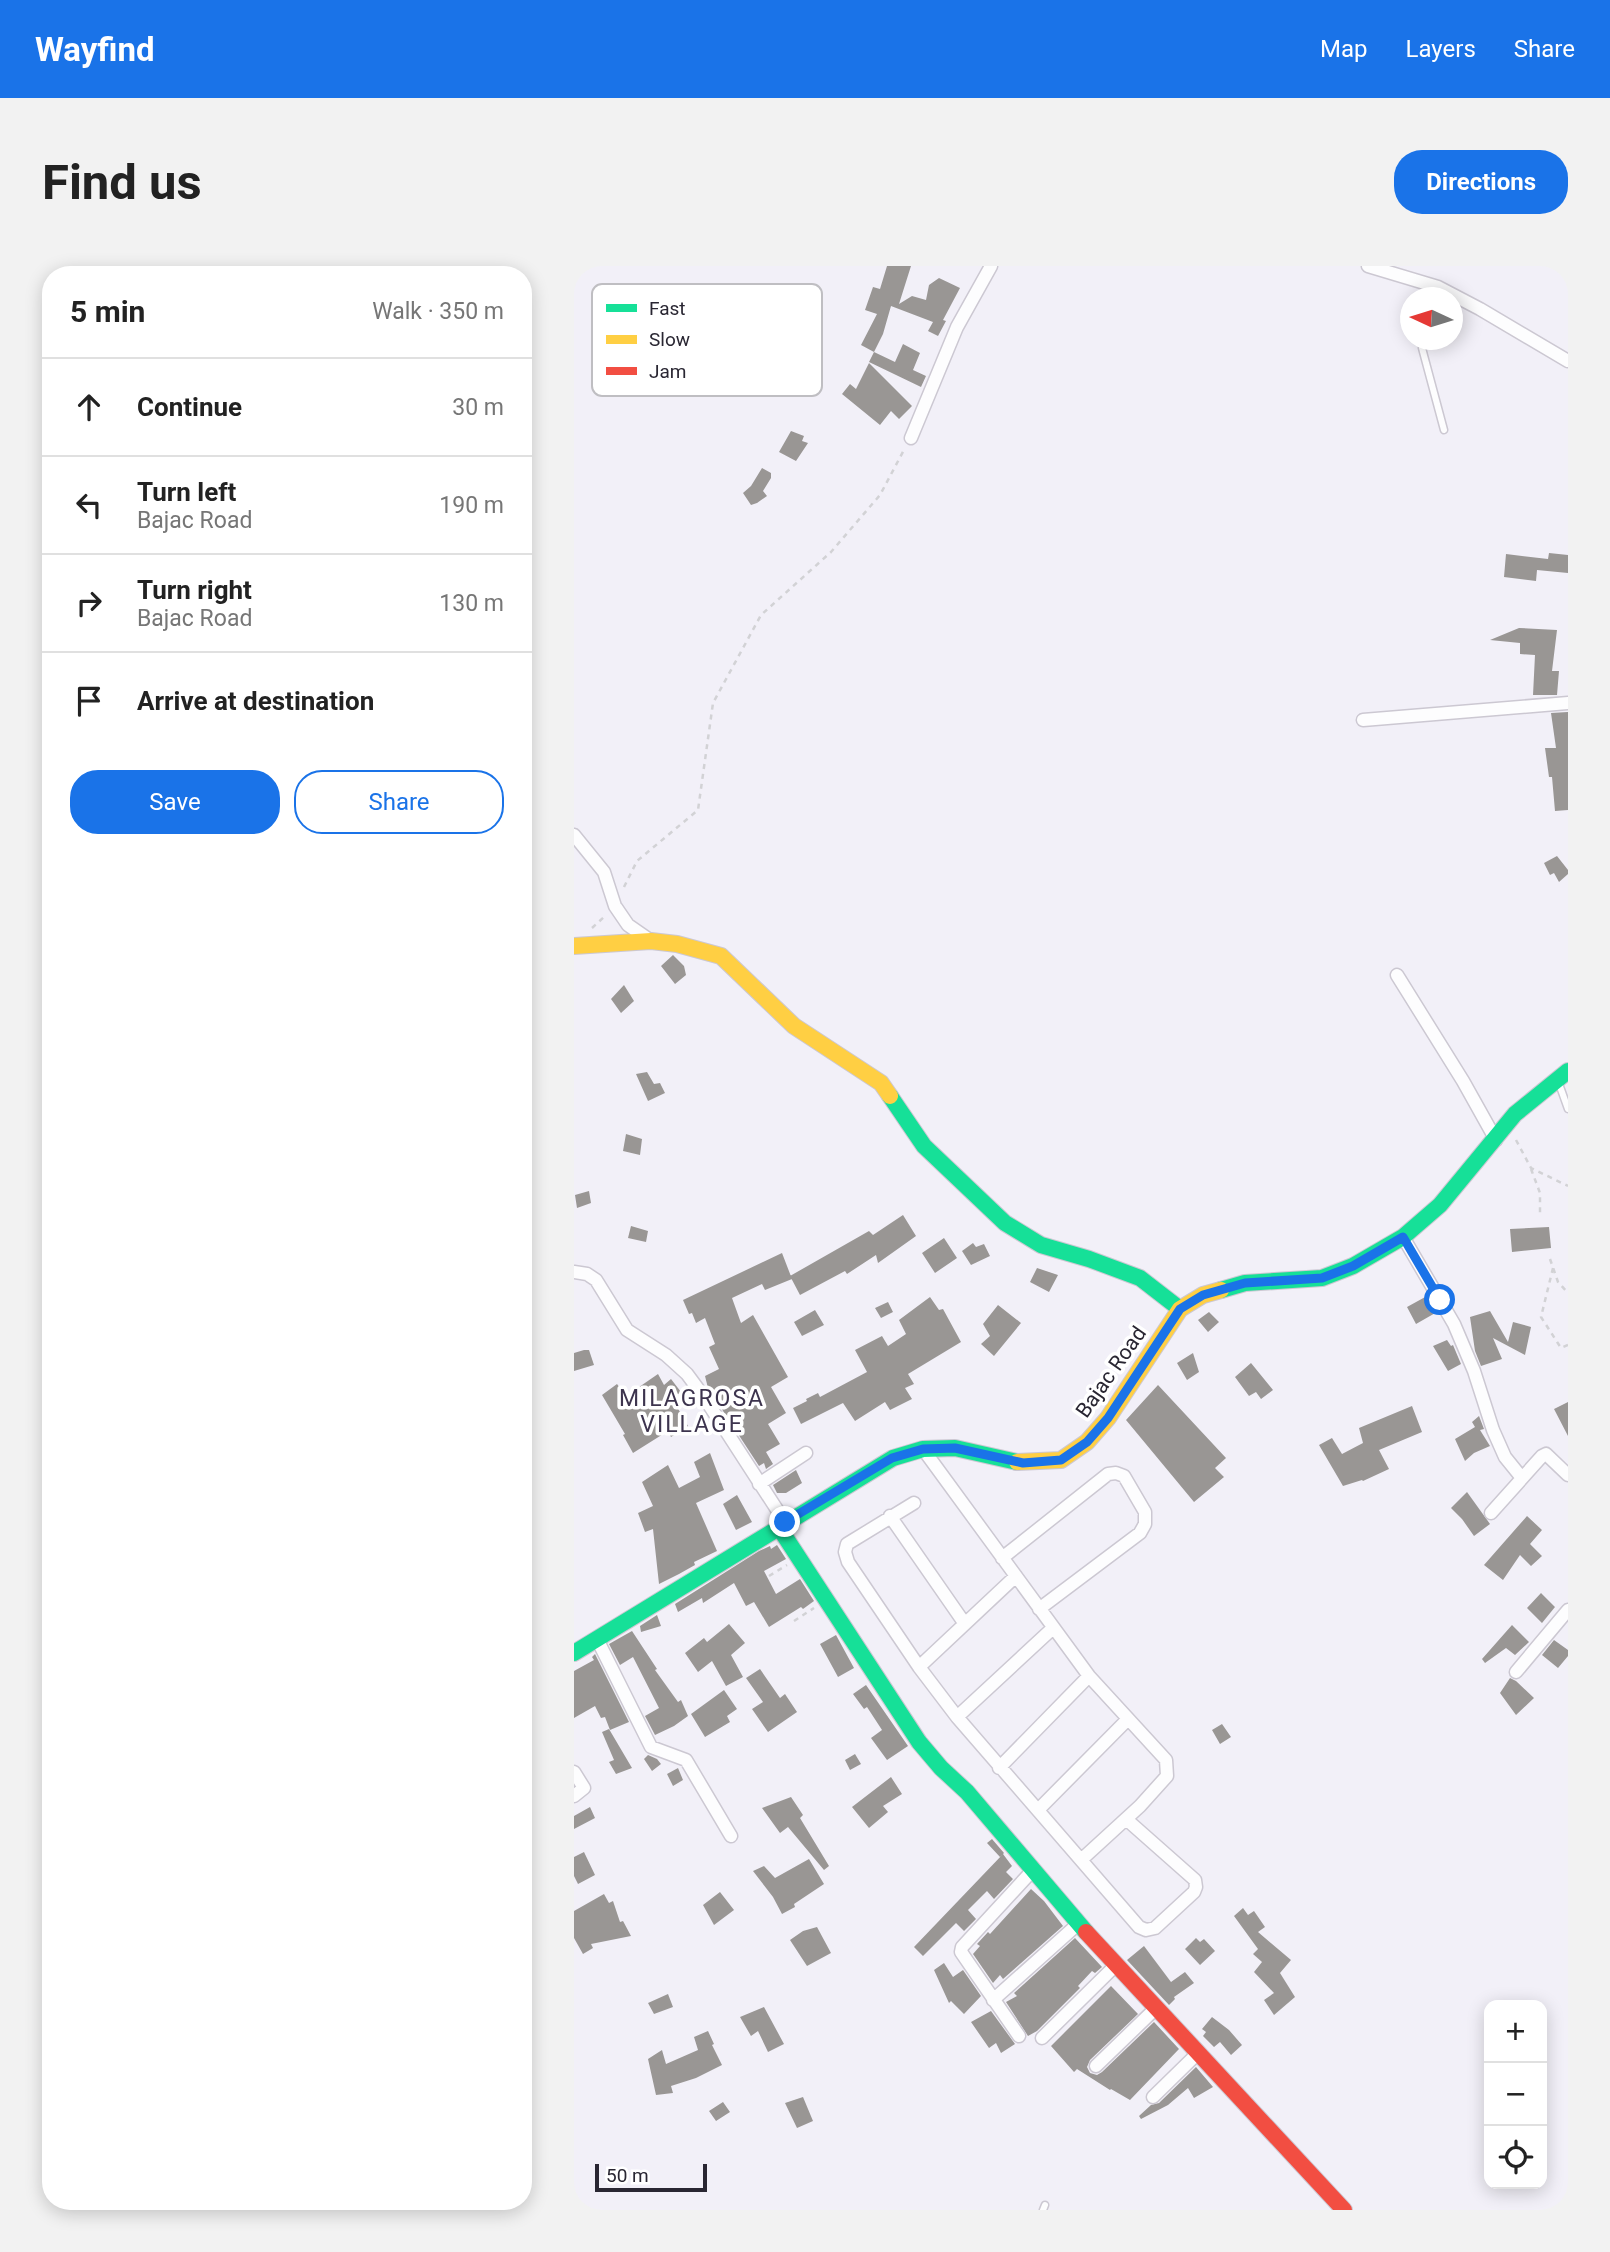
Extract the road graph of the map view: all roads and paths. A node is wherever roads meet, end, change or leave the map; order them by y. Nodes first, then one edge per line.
1 (991, 266) edge
2 (1368, 266) edge
3 (1423, 287) edge
4 (1463, 302) edge
5 (1423, 350) edge
6 (1568, 361) edge
7 (1444, 430) dead end
8 (911, 438) joint
9 (1568, 703) edge
10 (1363, 720) dead end
11 (574, 835) edge
12 (615, 906) junction
13 (579, 941) edge
14 (650, 941) junction
15 (1397, 975) dead end
16 (1563, 1076) edge
17 (1568, 1109) edge
18 (1506, 1124) junction
19 (1496, 1140) junction
20 (1531, 1168) junction
21 (1568, 1186) edge
22 (1540, 1216) dead end
23 (1403, 1237) junction
24 (1550, 1259) dead end
25 (1553, 1268) junction
26 (574, 1272) edge
27 (1568, 1293) edge
28 (1180, 1309) junction
29 (1568, 1345) edge
30 (923, 1449) junction
31 (806, 1454) dead end
32 (1568, 1475) edge
33 (1522, 1478) junction
34 (759, 1484) junction
35 (914, 1503) dead end
36 (1492, 1513) dead end
37 (890, 1516) junction
38 (781, 1524) junction
39 (798, 1557) junction
40 (1002, 1558) junction
41 (769, 1576) dead end
42 (1016, 1576) junction
43 (825, 1600) junction
44 (1039, 1609) junction
45 (1568, 1611) edge
46 (794, 1621) dead end
47 (965, 1624) junction
48 (1053, 1628) junction
49 (597, 1639) junction
50 (574, 1653) edge
51 (919, 1667) junction
52 (1516, 1672) dead end
53 (1089, 1676) junction
54 (957, 1717) junction
55 (1128, 1719) junction
56 (999, 1768) junction
57 (574, 1772) edge
58 (574, 1796) edge
59 (1038, 1810) junction
60 (1126, 1819) junction
61 (731, 1836) dead end
62 (1081, 1860) junction
63 (1033, 1870) junction
64 (1078, 1924) junction
65 (1116, 1965) junction
66 (993, 2000) junction
67 (1155, 2009) junction
68 (1019, 2036) dead end
69 (1042, 2038) dead end
70 (1198, 2053) junction
71 (1096, 2066) dead end
72 (1153, 2097) dead end
73 (1344, 2210) edge

1 - 8 street
2 - 3 street
4 - 6 street
5 - 7 lane
8 - 12 path
9 - 10 street
11 - 12 street
12 - 13 path
12 - 14 street
13 - 14 street
14 - 28 street
15 - 19 street
16 - 17 lane
16 - 18 street, Bajac Road
18 - 19 street, Bajac Road
18 - 20 path
19 - 23 street, Bajac Road
20 - 21 path
20 - 22 path
23 - 28 street, Bajac Road
23 - 33 street
24 - 25 path
25 - 27 path
25 - 29 path
26 - 34 street
28 - 30 street, Bajac Road
30 - 38 street, Bajac Road
30 - 40 street
31 - 34 street
32 - 33 street
33 - 36 street
34 - 38 street
35 - 37 street
37 - 47 street
37 - 51 street
38 - 39 street
38 - 49 street, Bajac Road
39 - 41 path
39 - 43 street
40 - 42 street
40 - 44 street
42 - 44 street
42 - 47 street
43 - 46 path
43 - 63 street
44 - 48 street
45 - 52 street
47 - 51 street
48 - 53 street
48 - 54 street
49 - 50 street, Bajac Road
49 - 61 street
51 - 54 street
53 - 55 street
53 - 56 street
54 - 56 street
55 - 59 street
55 - 60 street
56 - 59 street
57 - 58 street
59 - 62 street
60 - 62 street
60 - 62 street
63 - 64 street
63 - 66 street
64 - 65 street
64 - 66 street
65 - 67 street
65 - 69 street
66 - 68 street
67 - 70 street
67 - 71 street
70 - 72 street
70 - 73 street

